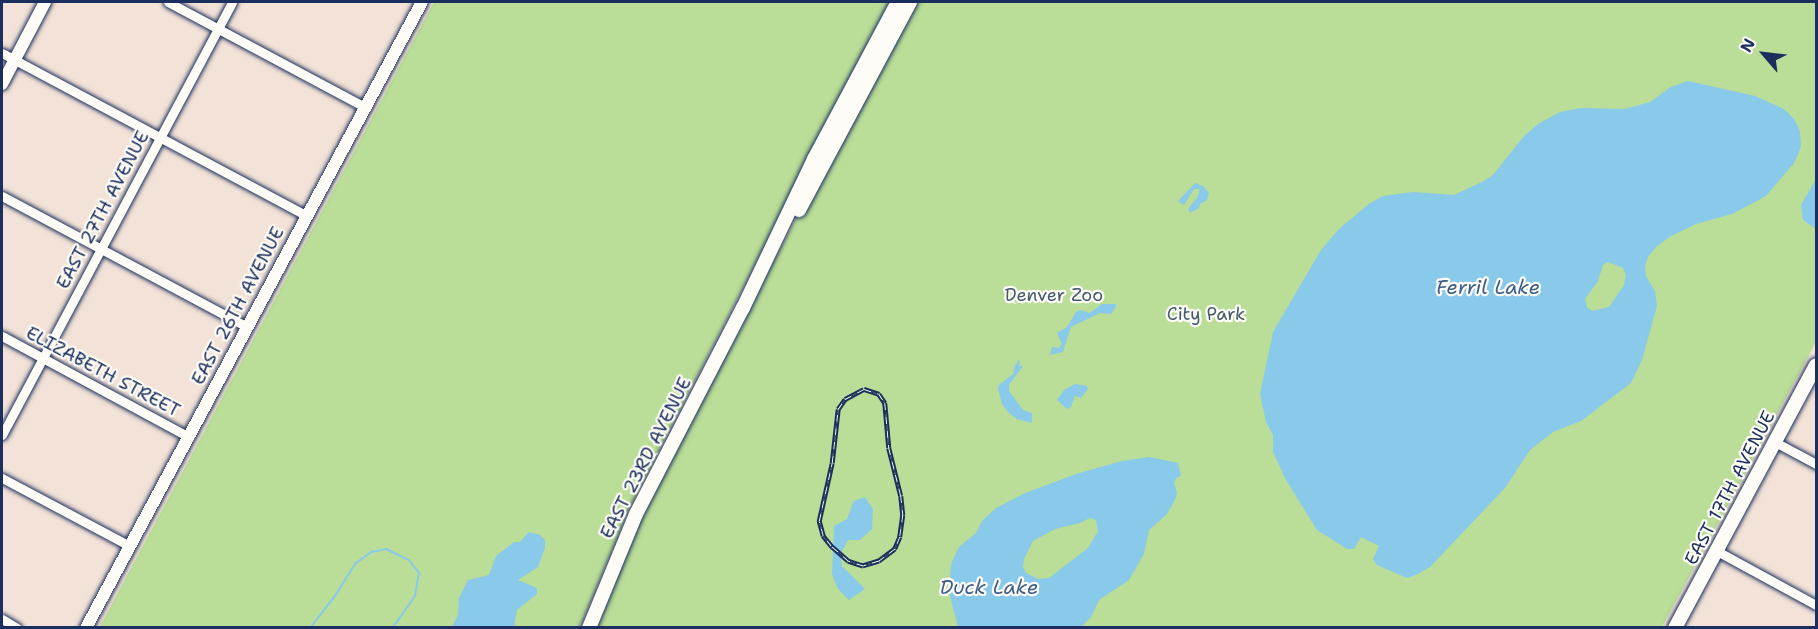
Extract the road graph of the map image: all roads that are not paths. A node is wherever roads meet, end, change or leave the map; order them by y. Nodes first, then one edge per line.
1 (45, 2) edge
2 (168, 2) edge
3 (232, 2) edge
4 (422, 2) edge
5 (898, 2) edge
6 (910, 2) edge
7 (218, 28) junction
8 (2, 53) edge
9 (14, 60) junction
10 (2, 84) edge
11 (365, 107) junction
12 (160, 138) junction
13 (2, 196) edge
14 (307, 216) junction
15 (101, 249) junction
16 (743, 308) junction
17 (247, 327) junction
18 (2, 336) edge
19 (42, 358) junction
20 (1816, 365) edge
21 (2, 435) edge
22 (189, 436) junction
23 (1775, 442) junction
24 (1816, 464) edge
25 (2, 478) edge
26 (130, 546) junction
27 (1717, 551) junction
28 (1816, 605) edge
29 (2, 619) edge
30 (17, 627) edge
31 (86, 627) edge
32 (589, 627) edge
33 (1675, 627) edge

1 - 9 street
2 - 7 street
3 - 7 street, EAST 27TH AVENUE
4 - 11 street, EAST 26TH AVENUE
5 - 16 main road, EAST 23RD AVENUE
6 - 16 main road, EAST 23RD AVENUE
7 - 11 street
7 - 12 street, EAST 27TH AVENUE
8 - 9 street
9 - 10 street
9 - 12 street
11 - 14 street, EAST 26TH AVENUE
12 - 14 street
12 - 15 street, EAST 27TH AVENUE
13 - 15 street
14 - 17 street, EAST 26TH AVENUE
15 - 17 street
15 - 19 street, EAST 27TH AVENUE
16 - 32 main road, EAST 23RD AVENUE
17 - 22 street, EAST 26TH AVENUE
18 - 19 street, ELIZABETH STREET
19 - 21 street, EAST 27TH AVENUE
19 - 22 street, ELIZABETH STREET
20 - 23 main road, EAST 17TH AVENUE
22 - 26 street, EAST 26TH AVENUE
23 - 24 street
23 - 27 main road, EAST 17TH AVENUE
25 - 26 street
26 - 31 street, EAST 26TH AVENUE
27 - 28 street
27 - 33 main road, EAST 17TH AVENUE
29 - 30 street

